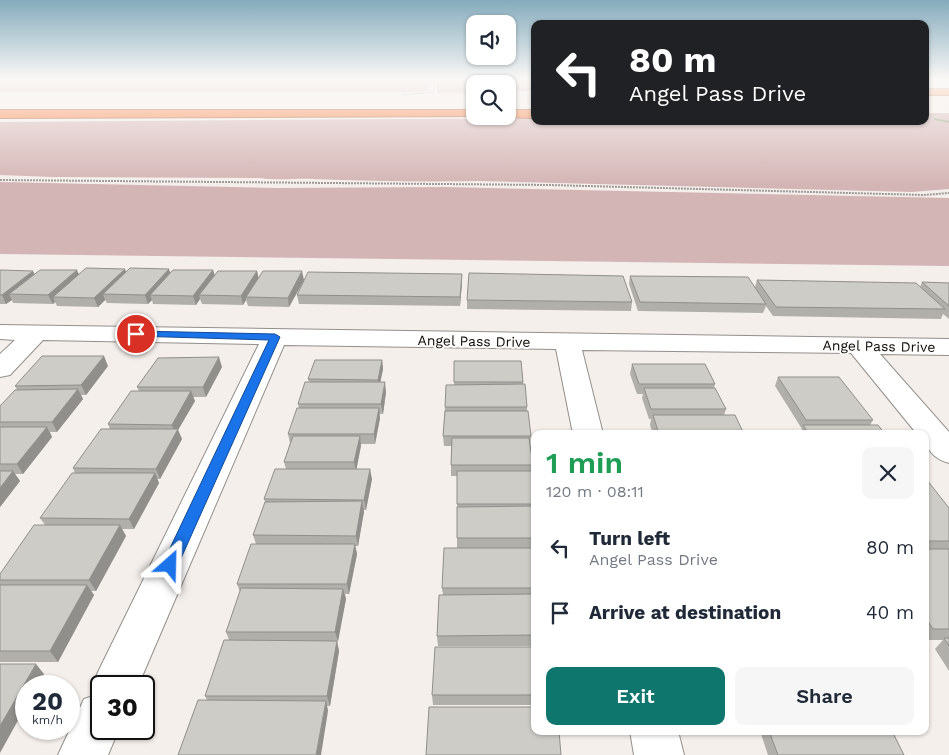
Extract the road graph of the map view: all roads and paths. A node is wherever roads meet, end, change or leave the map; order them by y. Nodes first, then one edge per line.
1 (90, 114) edge
2 (454, 114) edge
3 (387, 115) junction
4 (0, 120) edge
5 (0, 180) edge
6 (949, 193) edge
7 (0, 332) edge
8 (37, 332) junction
9 (275, 337) junction
10 (567, 342) junction
11 (858, 345) junction
12 (949, 347) edge
13 (0, 369) edge
14 (587, 430) edge
15 (949, 452) edge
16 (120, 675) edge
17 (655, 735) edge
18 (90, 740) edge
19 (83, 755) edge
20 (660, 755) edge

1 - 3 highway
2 - 3 highway
3 - 4 highway
5 - 6 path
7 - 8 street, Angel Pass Drive
8 - 9 street, Angel Pass Drive
8 - 13 street
9 - 10 street, Angel Pass Drive
9 - 16 street
10 - 11 street, Angel Pass Drive
10 - 14 street
11 - 12 street, Angel Pass Drive
11 - 15 street
17 - 20 street
18 - 19 street

